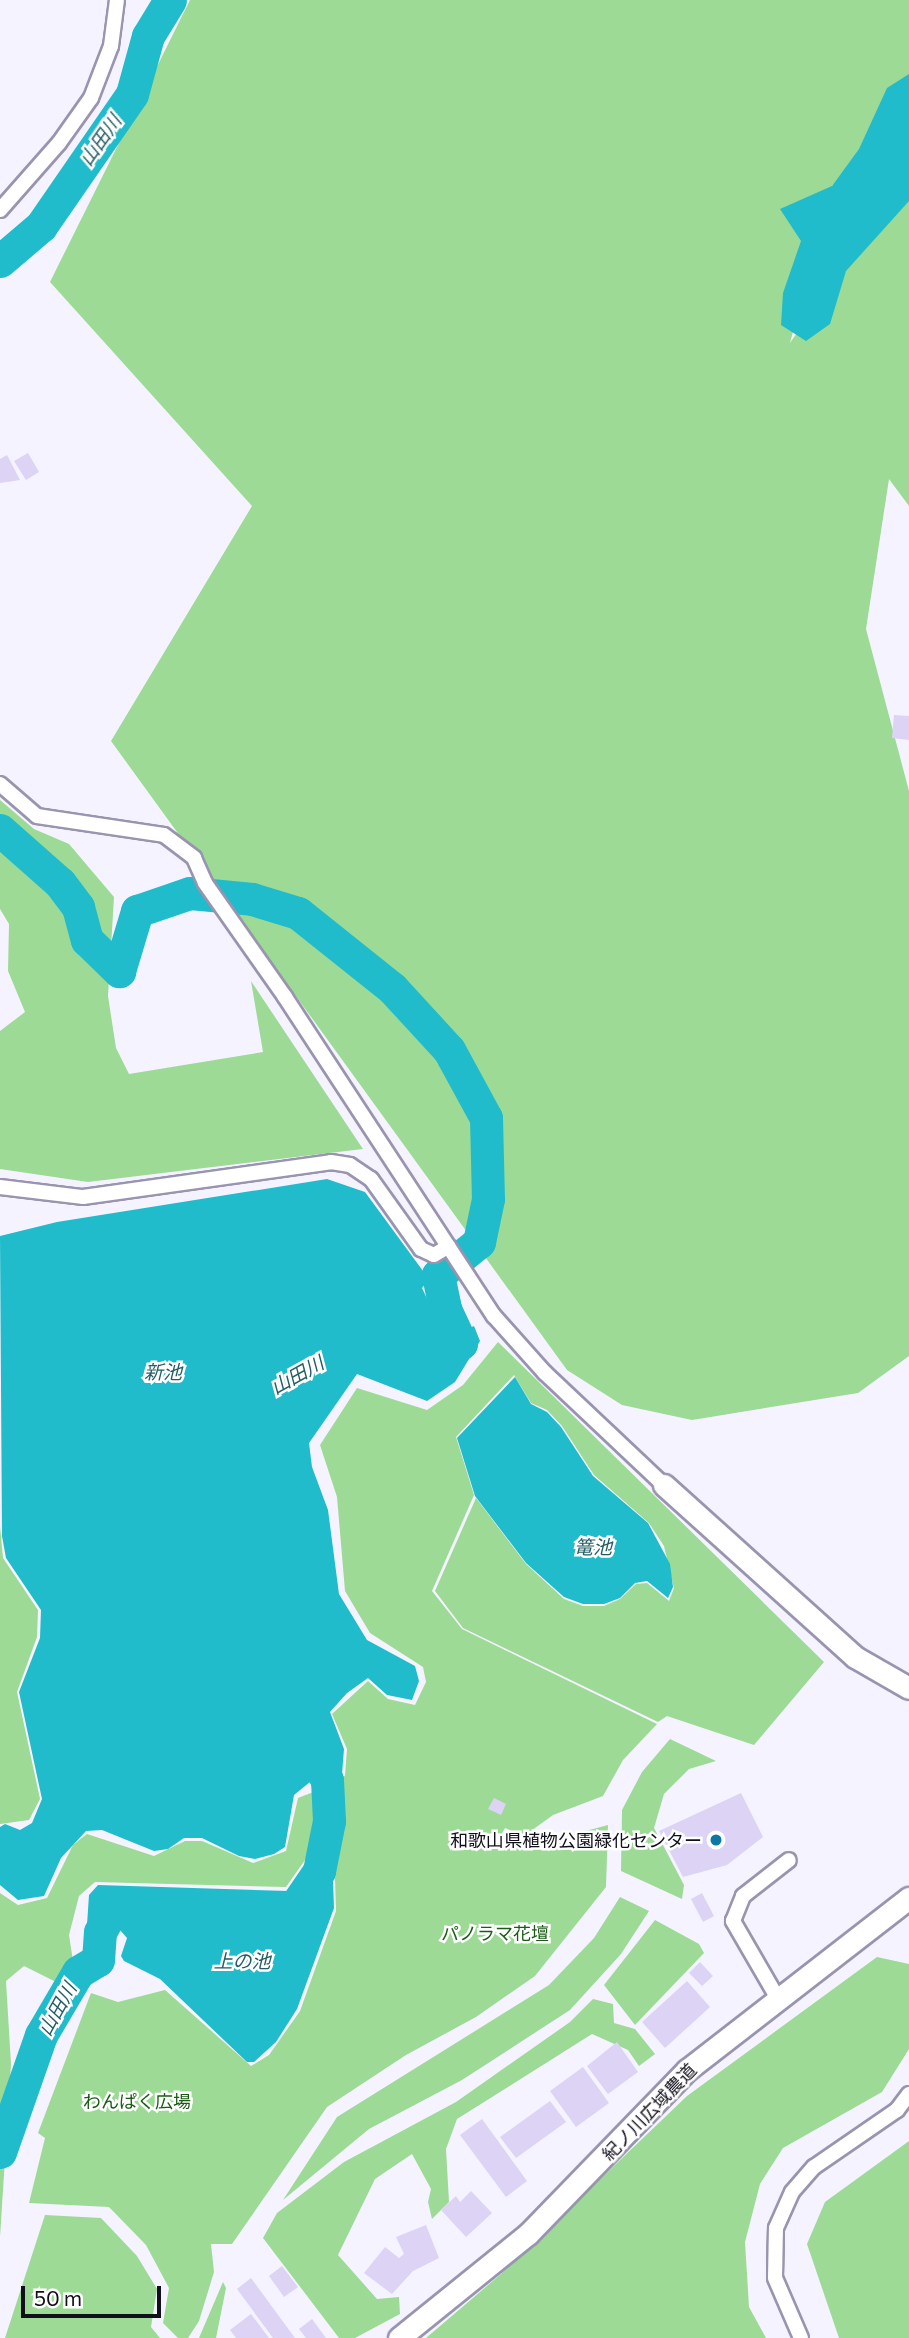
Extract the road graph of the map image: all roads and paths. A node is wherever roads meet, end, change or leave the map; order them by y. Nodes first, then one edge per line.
1 (117, 0) edge
2 (0, 210) edge
3 (0, 785) edge
4 (0, 1187) edge
5 (449, 1246) junction
6 (664, 1485) joint
7 (909, 1688) edge
8 (789, 1860) dead end
9 (909, 1898) edge
10 (777, 1997) junction
11 (909, 2094) edge
12 (399, 2338) edge
13 (801, 2338) edge

1 - 2 street
3 - 5 street
4 - 5 street
5 - 6 street
6 - 7 street
8 - 10 street
9 - 10 street, 紀ノ川広域農道
10 - 12 street, 紀ノ川広域農道
11 - 13 street

